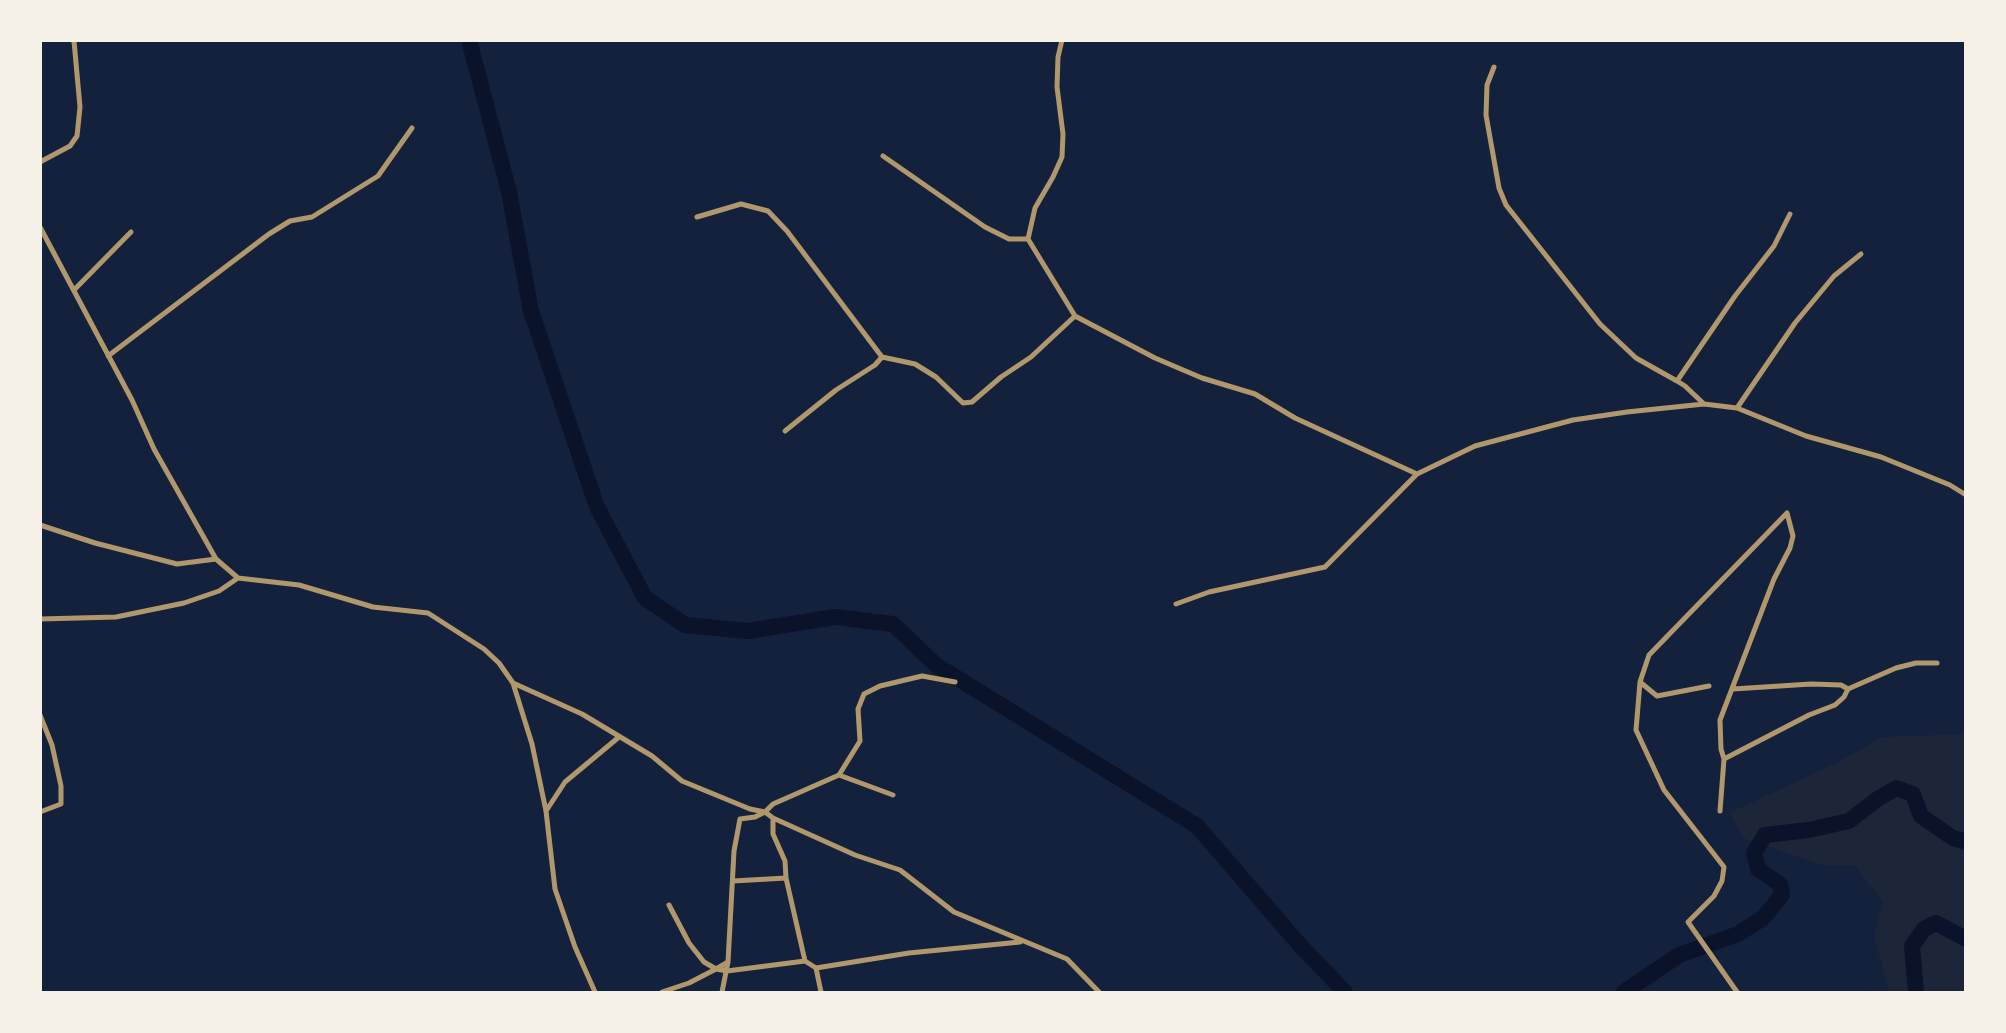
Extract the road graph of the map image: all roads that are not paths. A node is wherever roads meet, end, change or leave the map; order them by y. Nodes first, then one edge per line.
1 (1062, 40) edge
2 (74, 41) edge
3 (1494, 67) dead end
4 (412, 128) dead end
5 (883, 156) dead end
6 (40, 162) edge
7 (1790, 214) dead end
8 (697, 217) dead end
9 (40, 227) edge
10 (131, 232) dead end
11 (1028, 238) junction
12 (1861, 255) dead end
13 (74, 290) junction
14 (1075, 316) junction
15 (108, 356) junction
16 (882, 357) junction
17 (1677, 381) junction
18 (1704, 404) junction
19 (1737, 408) junction
20 (785, 431) dead end
21 (1417, 474) junction
22 (1965, 495) edge
23 (40, 525) edge
24 (216, 559) junction
25 (238, 578) junction
26 (1176, 604) dead end
27 (40, 620) edge
28 (1937, 663) dead end
29 (955, 682) dead end
30 (1640, 682) junction
31 (513, 683) junction
32 (1709, 686) dead end
33 (1733, 689) junction
34 (1848, 689) junction
35 (40, 715) edge
36 (619, 737) junction
37 (1724, 759) junction
38 (840, 775) junction
39 (893, 795) dead end
40 (546, 811) junction
41 (1720, 811) dead end
42 (40, 812) edge
43 (765, 812) junction
44 (772, 818) junction
45 (786, 878) junction
46 (733, 880) junction
47 (669, 905) dead end
48 (1023, 942) junction
49 (805, 961) junction
50 (728, 962) junction
51 (816, 968) junction
52 (716, 969) junction
53 (727, 971) junction
54 (595, 993) edge
55 (662, 993) edge
56 (722, 993) edge
57 (821, 993) edge
58 (1099, 993) edge
59 (1737, 993) edge

1 - 11 street
2 - 6 street
3 - 17 street
4 - 15 street
5 - 11 street
7 - 17 street
8 - 16 street
9 - 13 street
10 - 13 street
11 - 14 street
12 - 19 street
13 - 15 street
14 - 16 street
14 - 21 street
15 - 24 street
16 - 20 street
17 - 18 street
18 - 19 street
18 - 21 street
19 - 22 street
21 - 26 street
23 - 24 street
24 - 25 street
25 - 27 street
25 - 31 street
28 - 34 street
29 - 38 street
30 - 32 street
30 - 33 street
30 - 59 street
31 - 36 street
31 - 40 street
33 - 34 street
33 - 37 street
34 - 37 street
35 - 42 street
36 - 40 street
36 - 43 street
37 - 41 street
38 - 39 street
38 - 43 street
40 - 54 street
43 - 44 street
43 - 46 street
44 - 45 street
44 - 48 street
45 - 46 street
45 - 49 street
46 - 50 street
47 - 52 street
48 - 51 street
48 - 58 street
49 - 51 street
49 - 53 street
50 - 52 street
50 - 53 street
51 - 57 street
52 - 53 street
52 - 55 street
53 - 56 street

